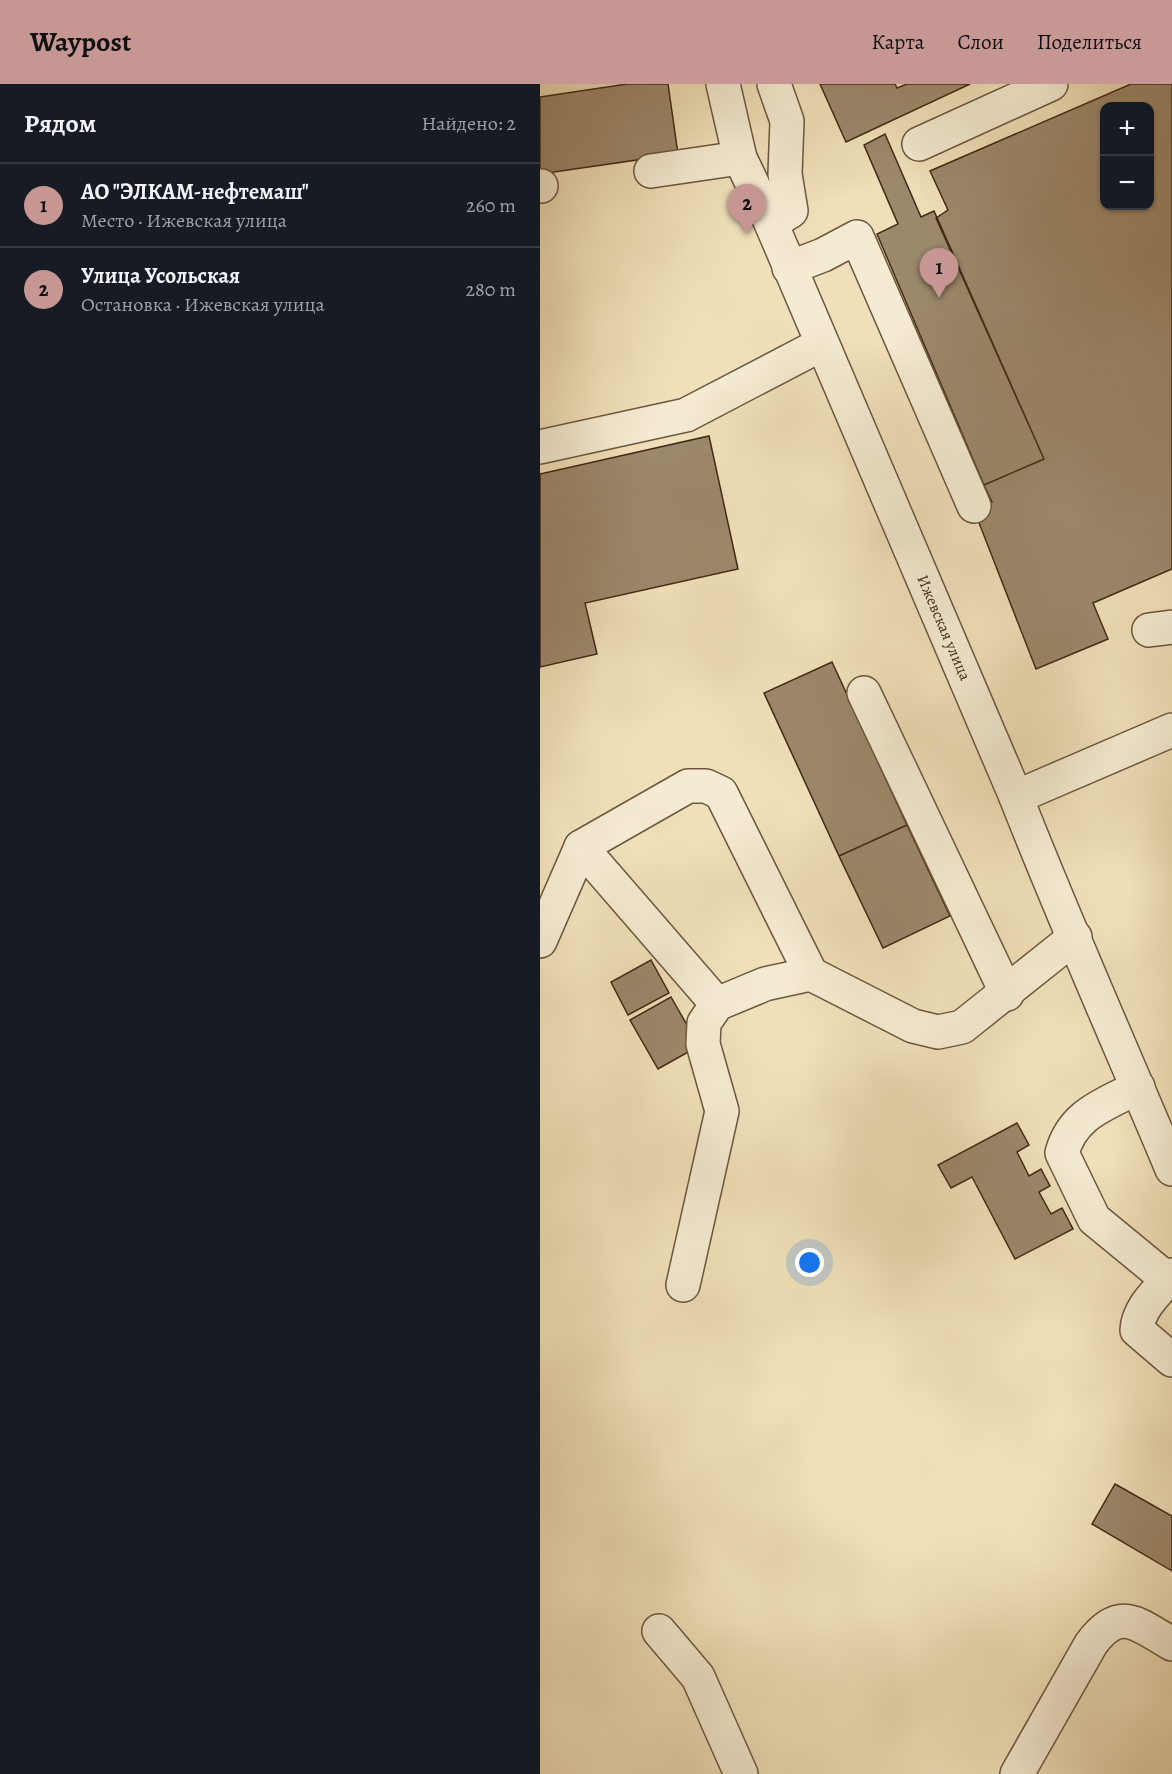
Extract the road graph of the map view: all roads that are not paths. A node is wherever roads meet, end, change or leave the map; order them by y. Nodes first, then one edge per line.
1 (723, 84) edge
2 (774, 84) edge
3 (1052, 84) edge
4 (919, 144) dead end
5 (740, 158) junction
6 (651, 171) dead end
7 (771, 223) junction
8 (789, 268) junction
9 (822, 344) junction
10 (540, 447) edge
11 (974, 506) dead end
12 (864, 693) dead end
13 (1172, 730) edge
14 (1016, 797) junction
15 (581, 847) junction
16 (1075, 937) junction
17 (540, 942) edge
18 (811, 974) junction
19 (1007, 994) junction
20 (717, 1004) junction
21 (1138, 1087) junction
22 (1172, 1169) edge
23 (1164, 1272) edge
24 (683, 1285) dead end
25 (1172, 1360) edge
26 (659, 1631) dead end
27 (1172, 1644) edge
28 (741, 1774) edge
29 (1017, 1774) edge

1 - 5 street, Ижевская улица
2 - 7 street
3 - 4 street
5 - 6 street
5 - 7 street, Ижевская улица
7 - 8 street, Ижевская улица
8 - 9 street, Ижевская улица
8 - 11 street
9 - 10 street
9 - 14 street, Ижевская улица
12 - 19 street
13 - 14 street
14 - 16 street, Ижевская улица
15 - 17 street
15 - 18 street
15 - 20 street
16 - 19 street
16 - 21 street, Ижевская улица
18 - 19 street
18 - 20 street
20 - 24 street
21 - 22 street, Ижевская улица
21 - 23 street
23 - 25 street
26 - 28 street
27 - 29 street

